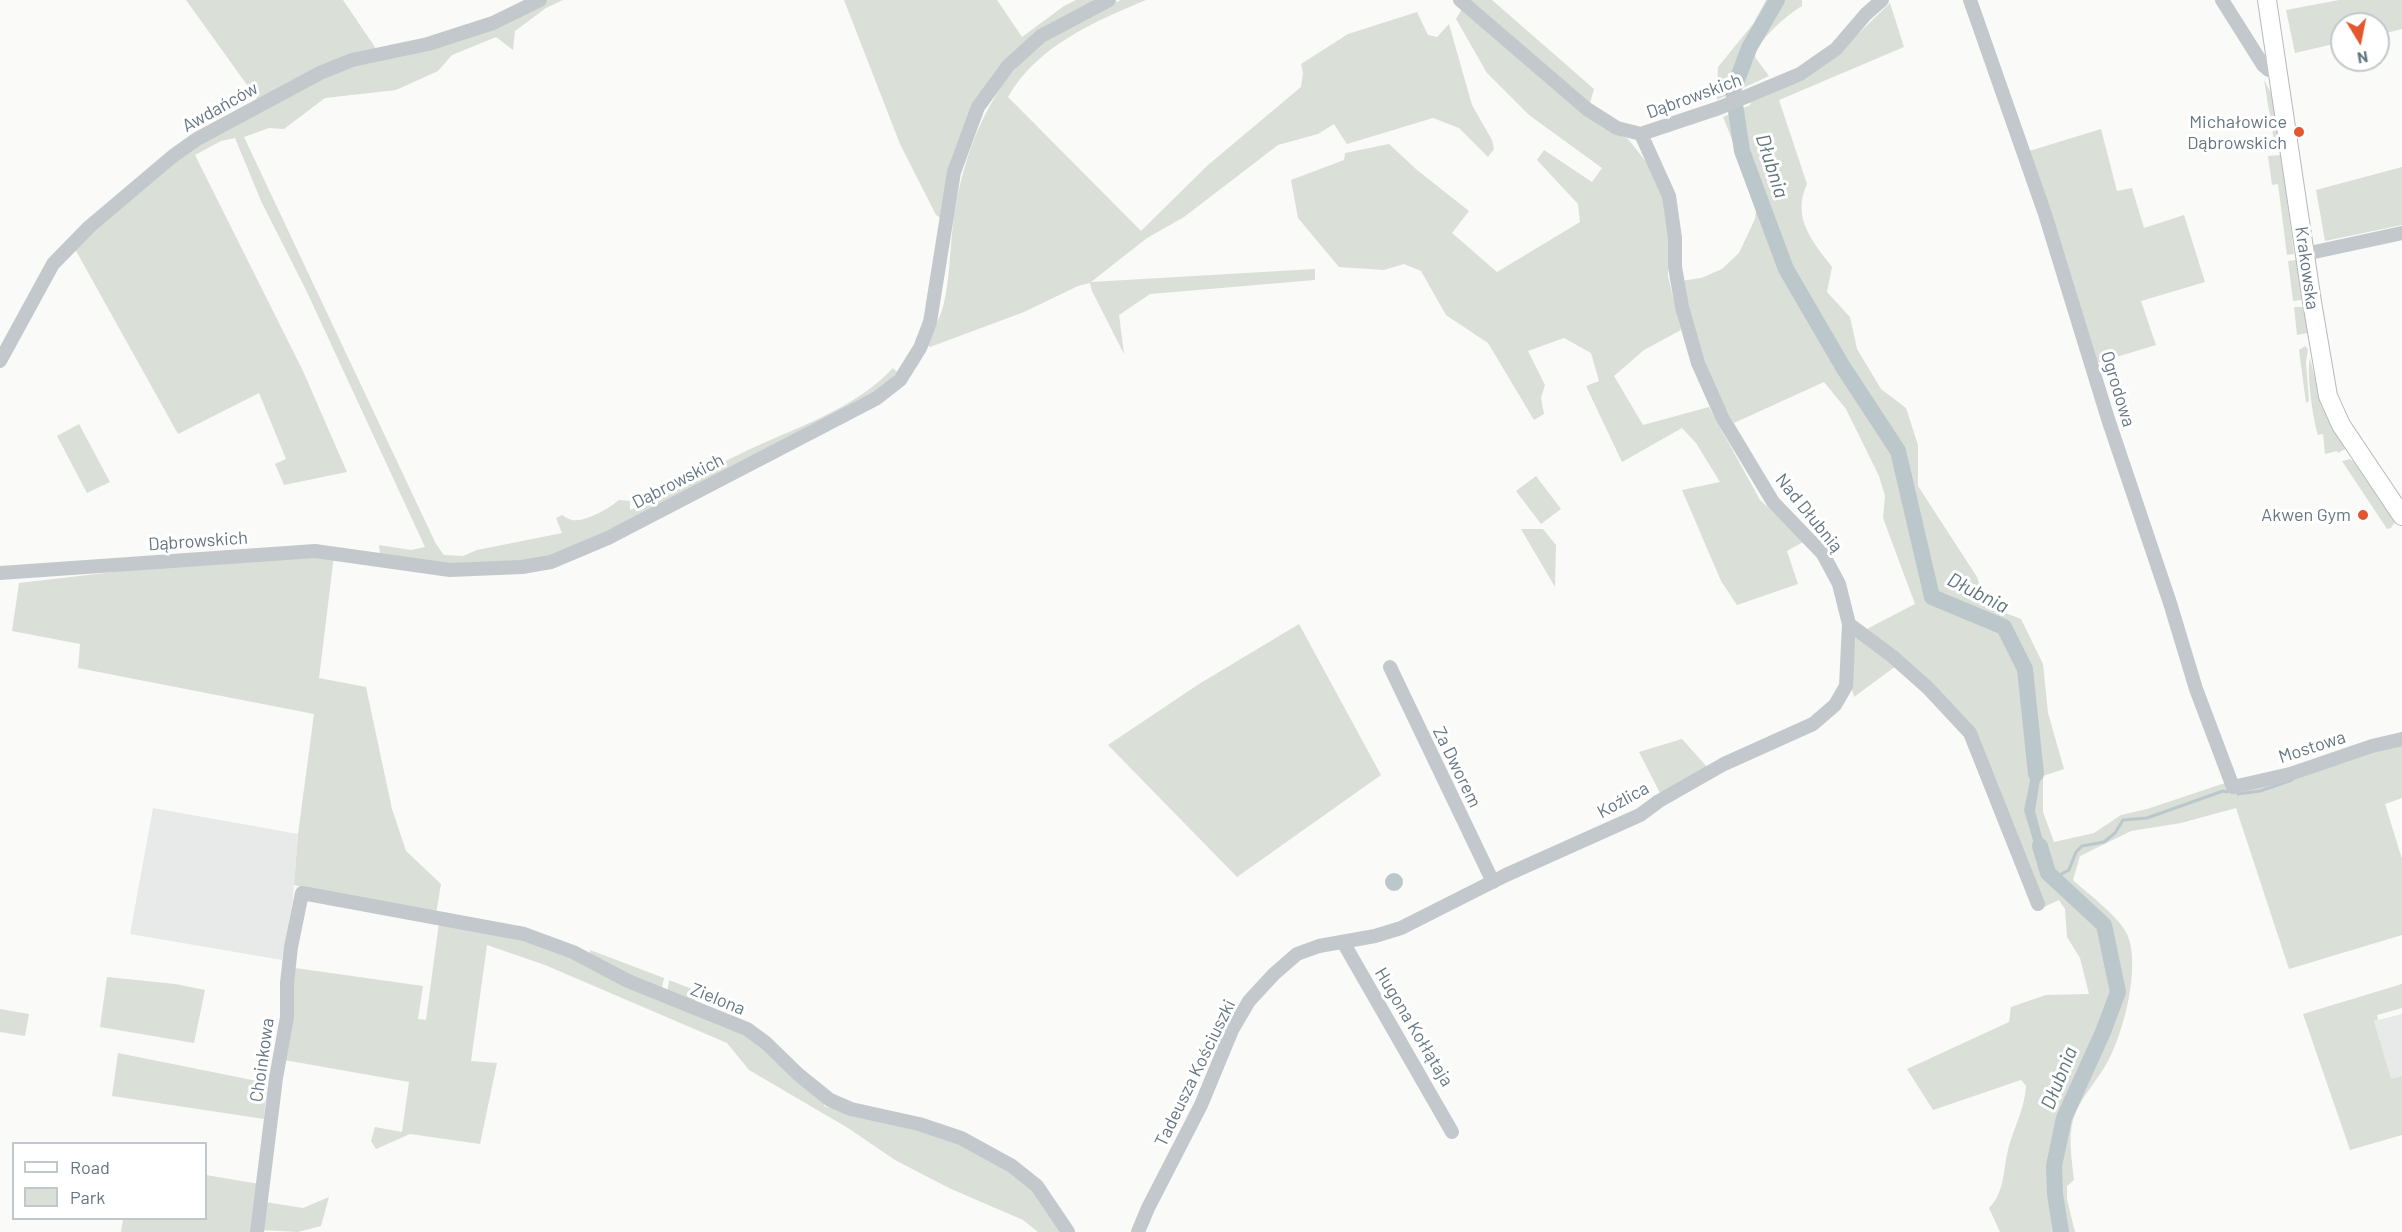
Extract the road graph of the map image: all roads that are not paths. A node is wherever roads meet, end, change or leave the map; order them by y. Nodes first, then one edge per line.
1 (540, 0) edge
2 (1109, 0) edge
3 (1460, 0) edge
4 (1882, 0) edge
5 (1970, 0) edge
6 (2222, 0) edge
7 (2267, 0) edge
8 (2277, 72) junction
9 (1641, 134) junction
10 (2402, 233) edge
11 (2305, 254) junction
12 (0, 361) edge
13 (2402, 515) edge
14 (0, 573) edge
15 (1849, 624) junction
16 (1390, 667) dead end
17 (2402, 739) edge
18 (2233, 787) joint
19 (1493, 882) junction
20 (302, 893) joint
21 (2038, 904) dead end
22 (1343, 942) junction
23 (1452, 1132) dead end
24 (257, 1232) edge
25 (1068, 1232) edge
26 (1138, 1232) edge

1 - 12 street, Awdańców
2 - 14 street, Dąbrowskich
3 - 9 street, Dąbrowskich
4 - 9 street, Dąbrowskich
5 - 18 street, Ogrodowa
6 - 8 street
7 - 8 main road, Krakowska
8 - 11 main road, Krakowska
9 - 15 street, Nad Dłubnią
10 - 11 street
11 - 13 main road, Krakowska
15 - 19 street, Koźlica
15 - 21 street
16 - 19 street, Za Dworem
17 - 18 street, Mostowa
19 - 22 street, Koźlica
20 - 24 street, Choinkowa
20 - 25 street, Zielona
22 - 23 street, Hugona Kołłątaja
22 - 26 street, Tadeusza Kościuszki

